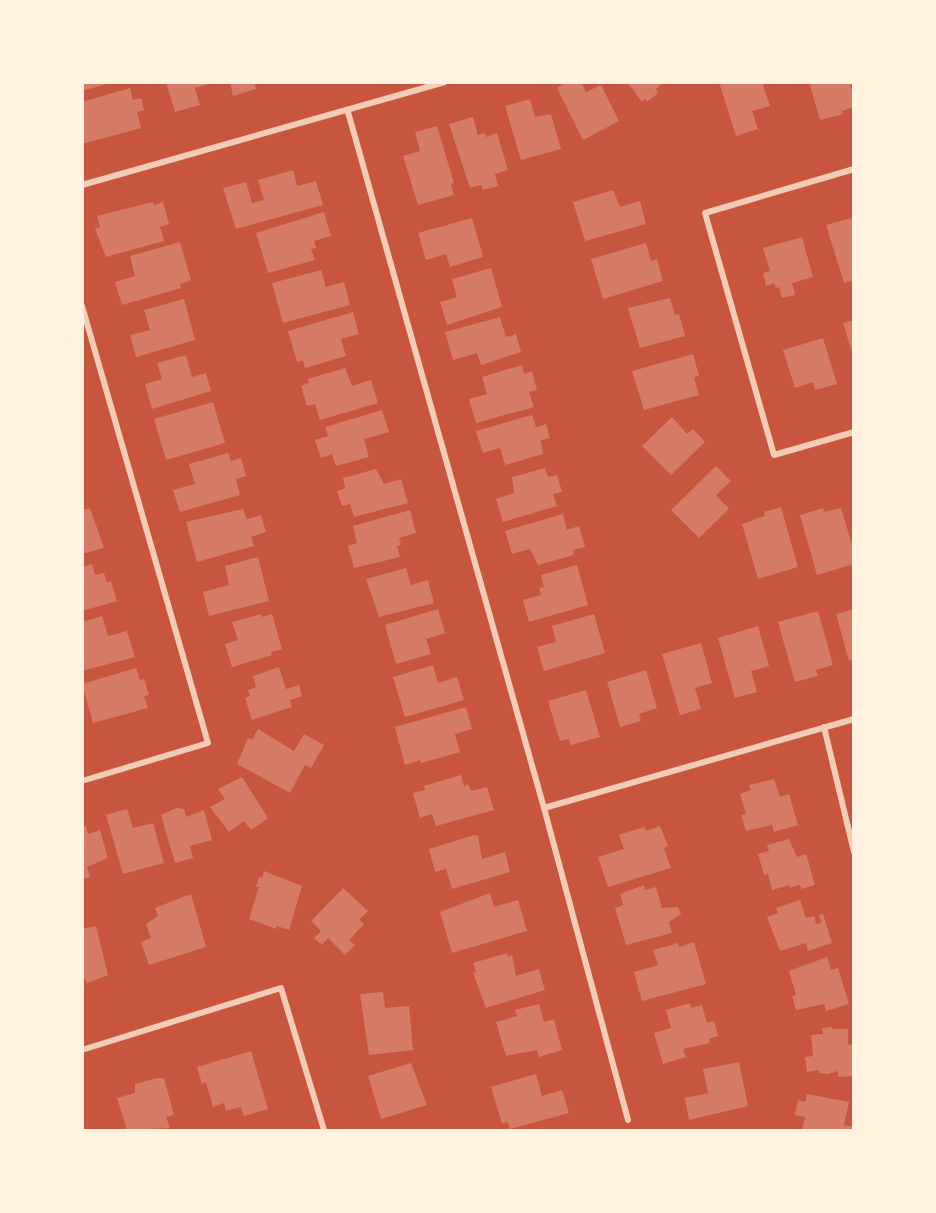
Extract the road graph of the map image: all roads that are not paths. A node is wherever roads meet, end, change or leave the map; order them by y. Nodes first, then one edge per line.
1 (445, 82) edge
2 (348, 112) junction
3 (854, 169) edge
4 (82, 184) edge
5 (82, 306) edge
6 (854, 432) edge
7 (854, 719) edge
8 (824, 728) junction
9 (82, 781) edge
10 (544, 808) junction
11 (854, 852) edge
12 (85, 1049) dead end
13 (628, 1120) dead end
14 (324, 1131) edge

1 - 2 street
2 - 4 street
2 - 10 street
3 - 6 street
5 - 9 street
7 - 8 street
8 - 10 street
8 - 11 street
10 - 13 street
12 - 14 street

